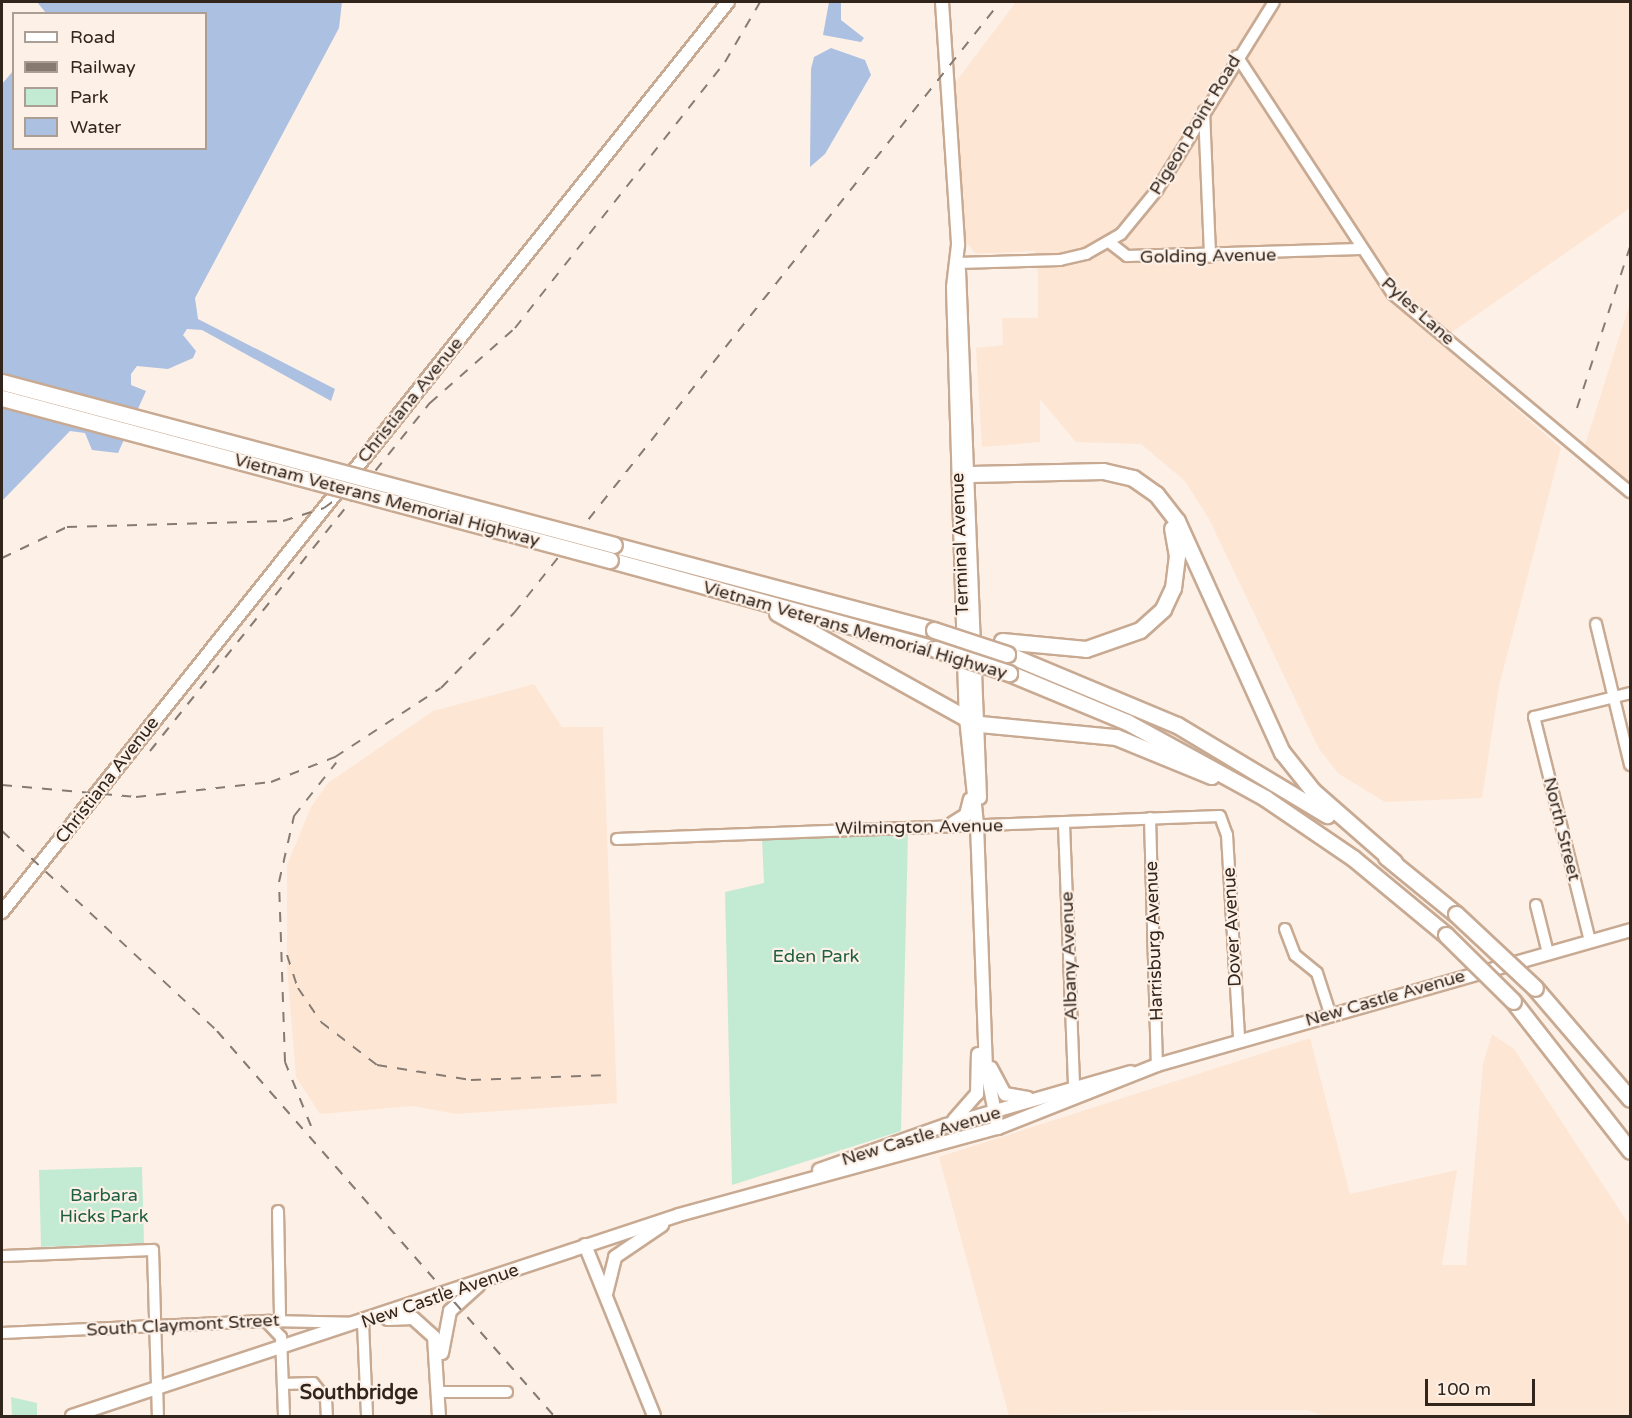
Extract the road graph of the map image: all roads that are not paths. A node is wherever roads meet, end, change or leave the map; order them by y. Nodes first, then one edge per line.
1 (728, 2) edge
2 (942, 2) edge
3 (1274, 2) edge
4 (1237, 56) junction
5 (1204, 111) junction
6 (1109, 242) junction
7 (1360, 249) junction
8 (1210, 257) junction
9 (958, 263) junction
10 (2, 382) edge
11 (2, 398) edge
12 (967, 478) junction
13 (1630, 492) edge
14 (612, 552) junction
15 (715, 590) junction
16 (1596, 624) dead end
17 (1004, 647) junction
18 (1630, 693) edge
19 (1614, 697) junction
20 (973, 721) junction
21 (969, 756) junction
22 (1630, 765) edge
23 (1220, 816) joint
24 (1150, 818) junction
25 (953, 823) junction
26 (977, 824) junction
27 (1064, 824) junction
28 (1322, 836) junction
29 (617, 839) dead end
30 (1394, 862) junction
31 (1536, 905) dead end
32 (2, 912) edge
33 (1285, 928) dead end
34 (1630, 930) edge
35 (1590, 941) junction
36 (1548, 953) junction
37 (1330, 1013) junction
38 (984, 1018) junction
39 (984, 1031) junction
40 (1239, 1040) junction
41 (1157, 1065) junction
42 (1141, 1070) junction
43 (1071, 1089) junction
44 (1630, 1099) edge
45 (993, 1113) junction
46 (946, 1125) junction
47 (998, 1128) junction
48 (1630, 1151) edge
49 (808, 1178) junction
50 (278, 1210) dead end
51 (679, 1215) junction
52 (585, 1245) junction
53 (2, 1256) edge
54 (484, 1281) junction
55 (608, 1307) junction
56 (280, 1320) junction
57 (265, 1321) junction
58 (363, 1323) junction
59 (156, 1327) junction
60 (2, 1333) edge
61 (282, 1348) junction
62 (283, 1384) junction
63 (440, 1388) junction
64 (157, 1389) junction
65 (507, 1392) dead end
66 (439, 1415) edge
67 (72, 1416) edge
68 (158, 1416) edge
69 (284, 1416) edge
70 (327, 1416) edge
71 (367, 1416) edge
72 (654, 1416) edge

1 - 32 main road, Christiana Avenue
2 - 9 main road, Terminal Avenue
3 - 4 street, Pigeon Point Road
4 - 5 street, Pigeon Point Road
4 - 7 street, Pyles Lane
5 - 6 street, Pigeon Point Road
5 - 8 street
6 - 8 street, Golding Avenue
6 - 9 street
7 - 8 street, Golding Avenue
7 - 13 street, Pyles Lane
9 - 12 main road, Terminal Avenue
10 - 14 highway, Vietnam Veterans Memorial Highway, bridge
11 - 14 highway, Vietnam Veterans Memorial Highway, bridge
12 - 17 highway
12 - 20 main road, Terminal Avenue
12 - 30 highway
14 - 15 highway, Vietnam Veterans Memorial Highway
14 - 17 highway, Vietnam Veterans Memorial Highway, bridge
15 - 20 highway
15 - 28 highway, Vietnam Veterans Memorial Highway, bridge
16 - 19 street
17 - 30 highway, Vietnam Veterans Memorial Highway
18 - 19 street
19 - 22 street
19 - 35 street, North Street
20 - 21 main road, Terminal Avenue
20 - 26 main road, Terminal Avenue
20 - 28 highway
21 - 25 main road
21 - 26 main road, Terminal Avenue
23 - 24 street, Wilmington Avenue
23 - 40 street, Dover Avenue
24 - 27 street, Wilmington Avenue
24 - 41 street, Harrisburg Avenue
25 - 26 street, Wilmington Avenue
25 - 29 street, Wilmington Avenue
26 - 27 street, Wilmington Avenue
26 - 38 main road, Terminal Avenue
27 - 43 street, Albany Avenue
28 - 48 highway, Vietnam Veterans Memorial Highway, bridge
30 - 44 highway, Vietnam Veterans Memorial Highway, bridge
31 - 36 street
33 - 37 street
34 - 35 main road, New Castle Avenue
35 - 36 main road, New Castle Avenue
36 - 37 main road, New Castle Avenue
37 - 40 main road, New Castle Avenue
38 - 39 main road, Terminal Avenue
38 - 46 main road
39 - 43 main road
39 - 45 main road, Terminal Avenue
40 - 41 main road, New Castle Avenue
41 - 42 main road, New Castle Avenue
42 - 43 main road, New Castle Avenue
42 - 47 main road, New Castle Avenue
43 - 45 main road, New Castle Avenue
45 - 46 main road, New Castle Avenue
45 - 47 main road, Terminal Avenue
46 - 49 main road, New Castle Avenue
47 - 49 main road, New Castle Avenue
49 - 51 main road, New Castle Avenue
50 - 56 street
51 - 52 main road, New Castle Avenue
51 - 55 main road
52 - 54 main road, New Castle Avenue
52 - 55 main road
53 - 59 street
54 - 58 main road, New Castle Avenue
54 - 63 main road
55 - 72 main road
56 - 57 street, South Claymont Street
56 - 58 street, South Claymont Street
57 - 59 street, South Claymont Street
57 - 61 street
58 - 61 main road, New Castle Avenue
58 - 63 main road
58 - 71 street
59 - 60 street, South Claymont Street
59 - 64 street
61 - 62 street
61 - 64 main road, New Castle Avenue
62 - 69 street
62 - 70 street
63 - 65 street
63 - 66 main road
64 - 67 main road, New Castle Avenue
64 - 68 street

